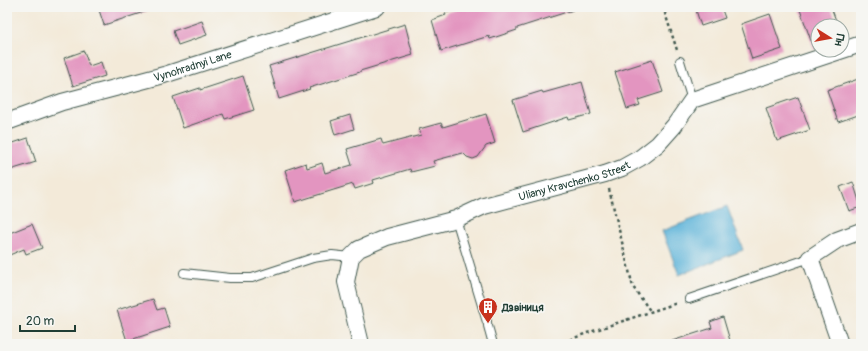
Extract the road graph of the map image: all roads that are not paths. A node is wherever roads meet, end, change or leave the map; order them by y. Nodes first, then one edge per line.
1 (377, 7) edge
2 (861, 44) edge
3 (680, 61) road end
4 (692, 100) junction
5 (7, 122) edge
6 (456, 219) junction
7 (861, 231) edge
8 (351, 256) junction
9 (810, 258) junction
10 (184, 273) dead end
11 (689, 299) road end
12 (362, 344) edge
13 (493, 344) edge
14 (840, 344) edge

1 - 5 street, Vynohradnyi Lane
2 - 4 street
3 - 4 lane
4 - 6 street, Uliany Kravchenko Street
6 - 8 street, Uliany Kravchenko Street
6 - 13 lane
7 - 9 street
8 - 10 lane
8 - 12 street
9 - 11 lane
9 - 14 street

